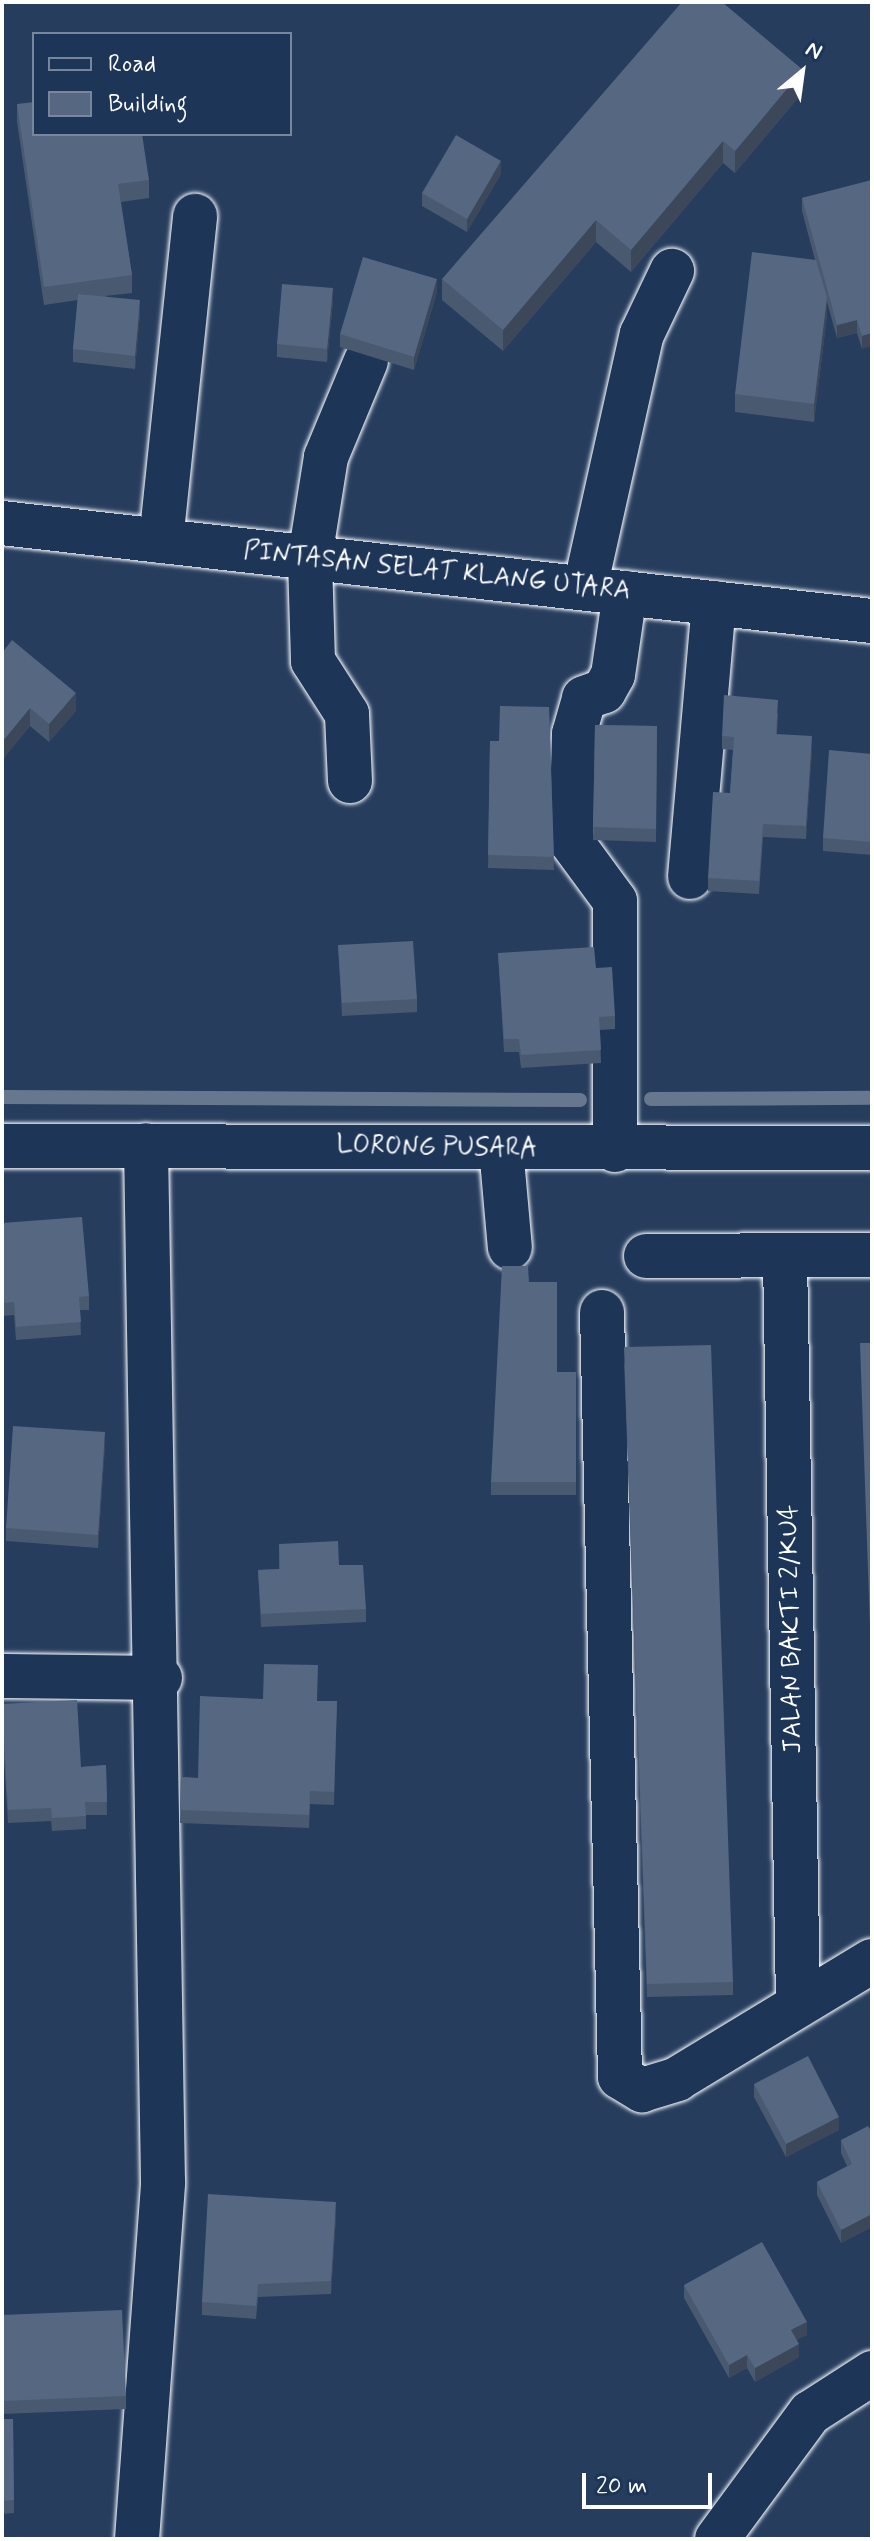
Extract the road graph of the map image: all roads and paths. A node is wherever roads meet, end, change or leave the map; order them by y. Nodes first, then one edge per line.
1 (195, 216) dead end
2 (672, 271) dead end
3 (366, 361) edge
4 (2, 523) edge
5 (161, 541) junction
6 (310, 557) junction
7 (605, 591) junction
8 (714, 603) junction
9 (872, 621) edge
10 (350, 781) dead end
11 (690, 877) dead end
12 (146, 1145) junction
13 (2, 1146) edge
14 (501, 1148) junction
15 (872, 1148) edge
16 (615, 1150) junction
17 (510, 1248) dead end
18 (872, 1255) edge
19 (646, 1256) dead end
20 (785, 1257) junction
21 (602, 1312) dead end
22 (2, 1676) edge
23 (160, 1678) junction
24 (872, 1961) edge
25 (798, 2002) junction
26 (872, 2373) edge
27 (137, 2539) edge
28 (717, 2539) edge

1 - 5 main road
2 - 7 main road
3 - 6 main road
4 - 5 main road, PINTASAN SELAT KLANG UTARA
5 - 6 main road, PINTASAN SELAT KLANG UTARA
6 - 7 main road, PINTASAN SELAT KLANG UTARA
6 - 10 main road
7 - 8 main road, PINTASAN SELAT KLANG UTARA
7 - 16 main road
8 - 9 main road, PINTASAN SELAT KLANG UTARA
8 - 11 main road
12 - 13 main road, LORONG PUSARA
12 - 14 main road, LORONG PUSARA
12 - 23 main road
14 - 16 main road, LORONG PUSARA
14 - 17 main road
15 - 16 main road, LORONG PUSARA
18 - 20 main road
19 - 20 main road
20 - 25 main road, JALAN BAKTI 2/KU4
21 - 25 main road
22 - 23 main road
23 - 27 main road
24 - 25 main road
26 - 28 main road

